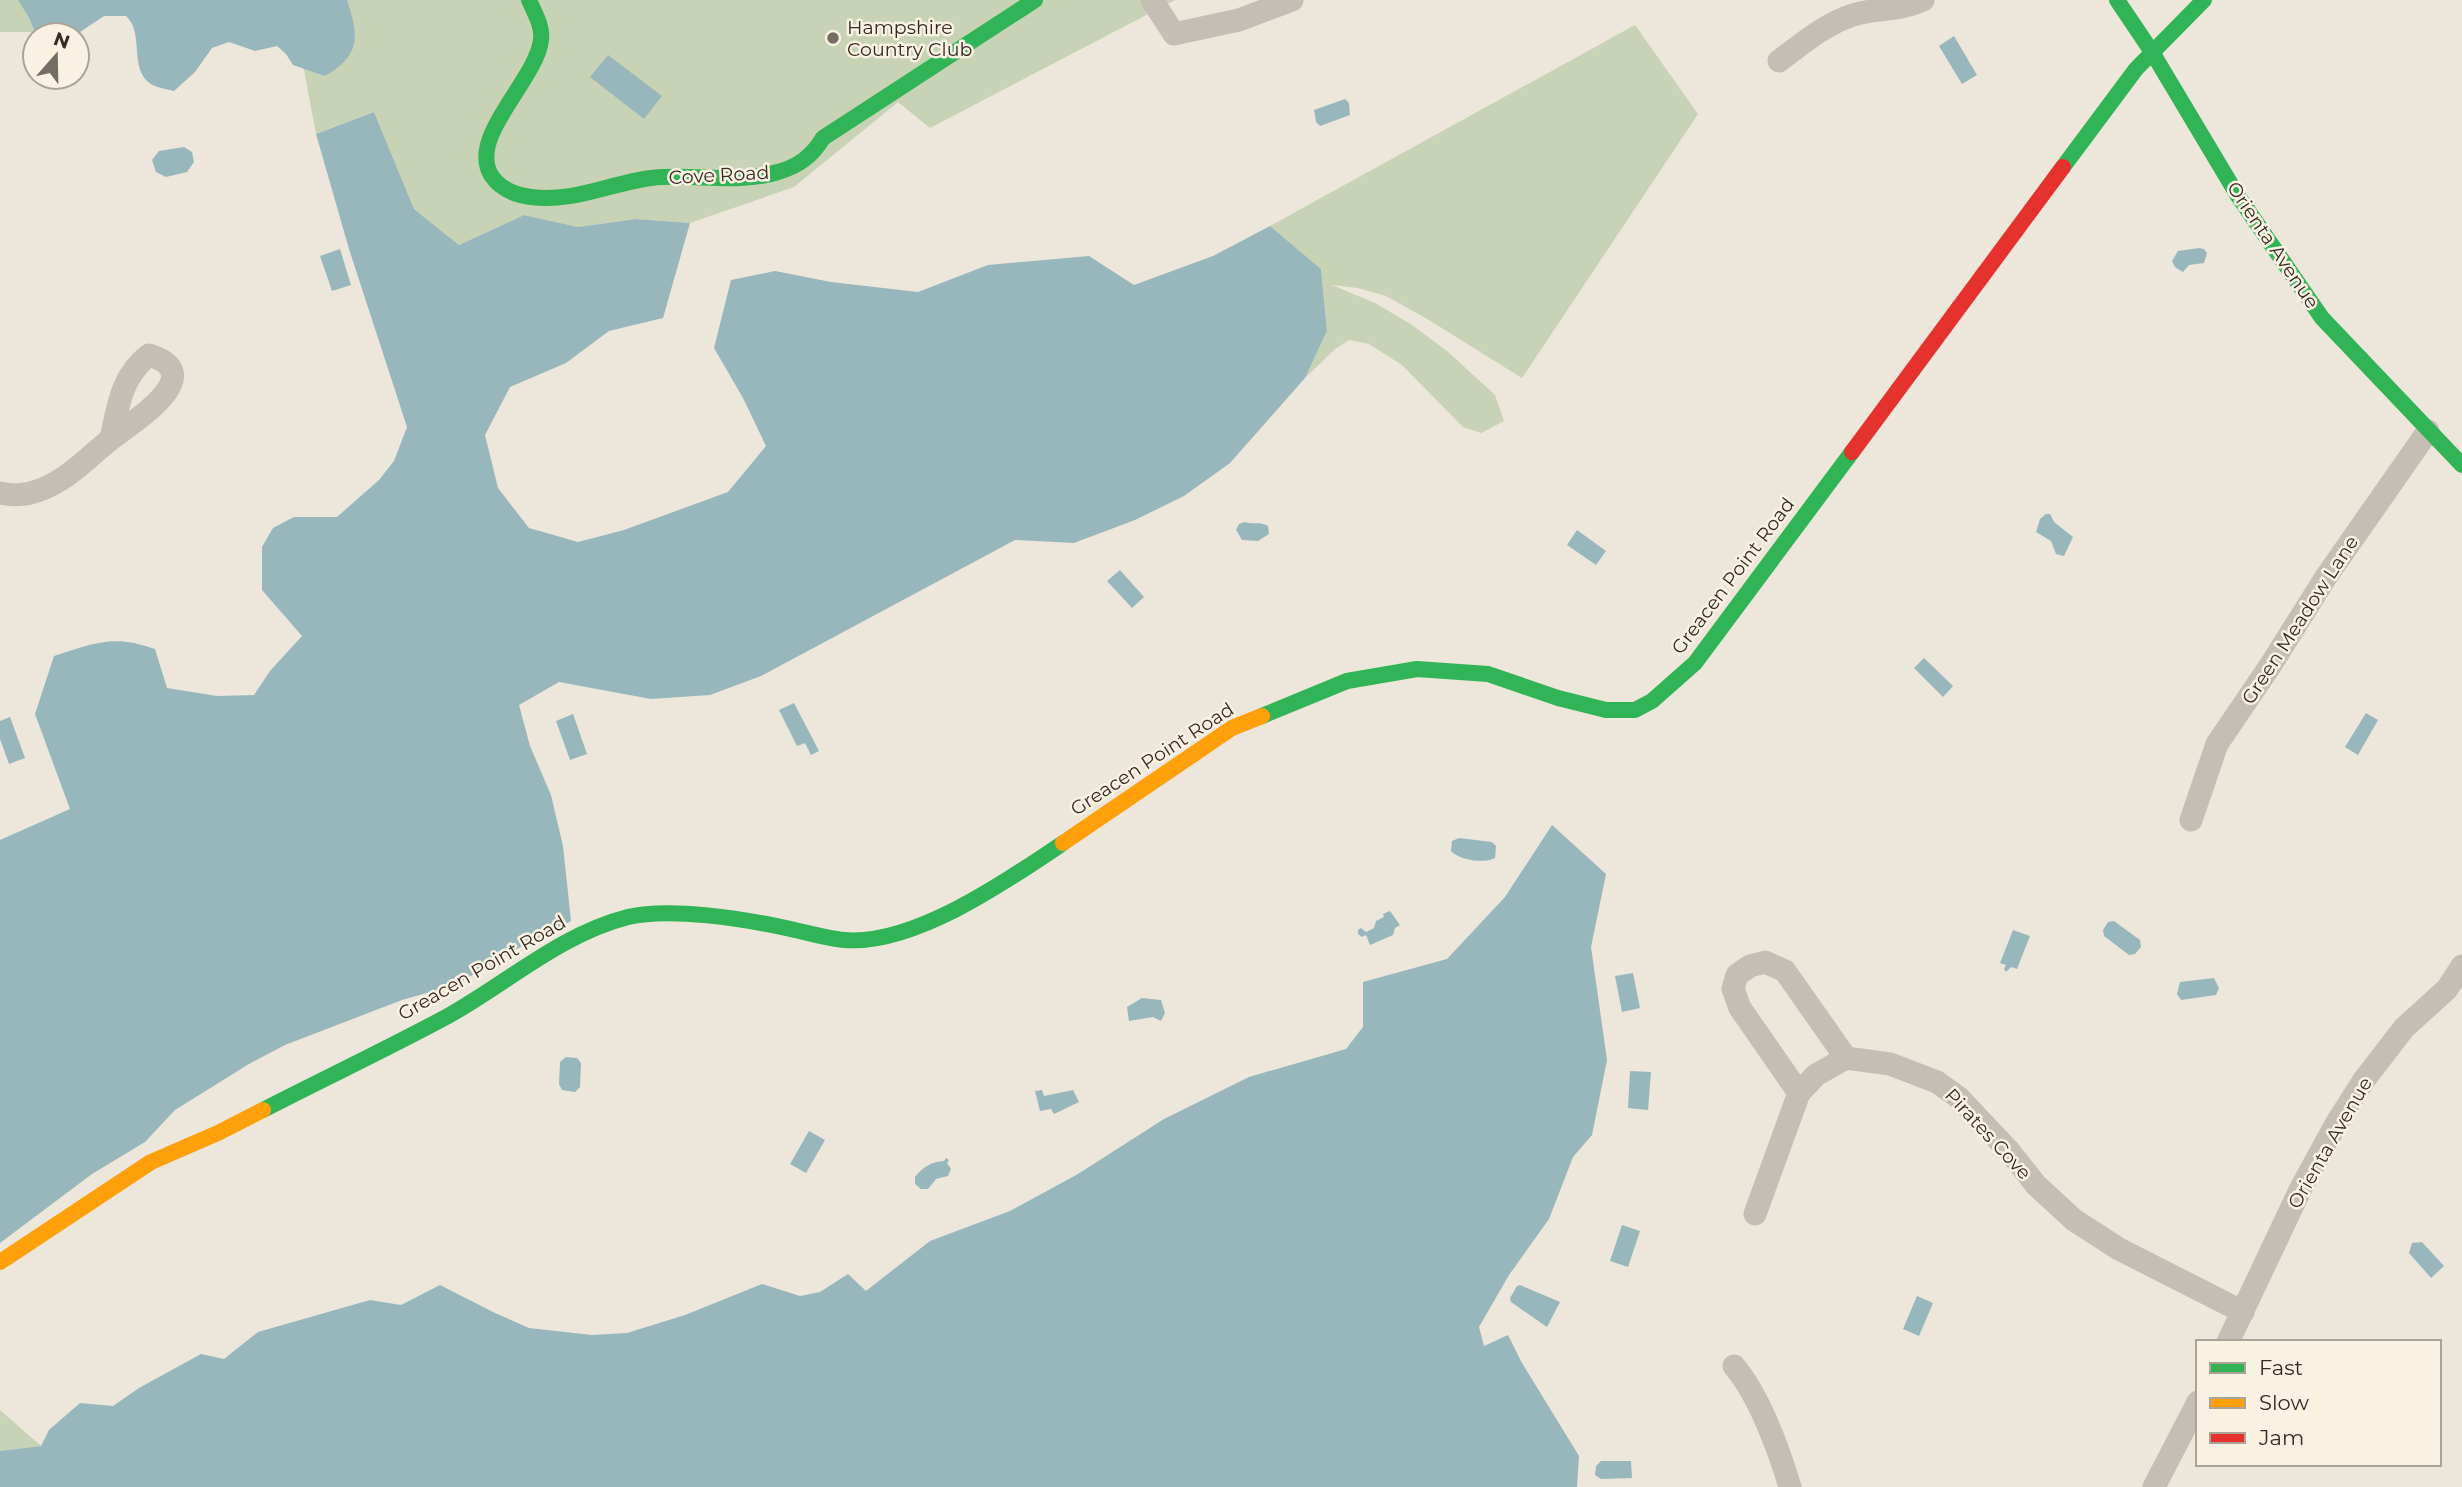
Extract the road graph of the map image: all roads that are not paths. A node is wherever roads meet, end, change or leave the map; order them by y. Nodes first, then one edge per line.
1 (529, 0) edge
2 (1035, 0) edge
3 (1152, 0) edge
4 (1292, 0) edge
5 (1923, 0) edge
6 (2117, 0) edge
7 (2204, 0) edge
8 (2152, 52) junction
9 (1779, 61) dead end
10 (2428, 431) junction
11 (111, 439) dead end
12 (2462, 465) edge
13 (0, 494) edge
14 (2192, 820) dead end
15 (2462, 966) edge
16 (2454, 996) edge
17 (1846, 1058) junction
18 (1799, 1093) junction
19 (1755, 1214) dead end
20 (0, 1262) edge
21 (2243, 1312) junction
22 (2229, 1340) edge
23 (1734, 1366) dead end
24 (2196, 1406) edge
25 (1790, 1487) edge
26 (2154, 1487) edge

1 - 2 street, Cove Road
3 - 4 street
5 - 9 street
6 - 8 street, Orienta Avenue
7 - 8 street, Greacen Point Road
8 - 10 street, Orienta Avenue
8 - 20 street, Greacen Point Road
10 - 12 street, Orienta Avenue
10 - 14 street, Green Meadow Lane
11 - 13 street
15 - 16 street, Orienta Avenue
16 - 21 street, Orienta Avenue
17 - 18 street
17 - 18 street
17 - 21 street, Pirates Cove
18 - 19 street
21 - 22 street, Orienta Avenue
23 - 25 street
24 - 26 street

